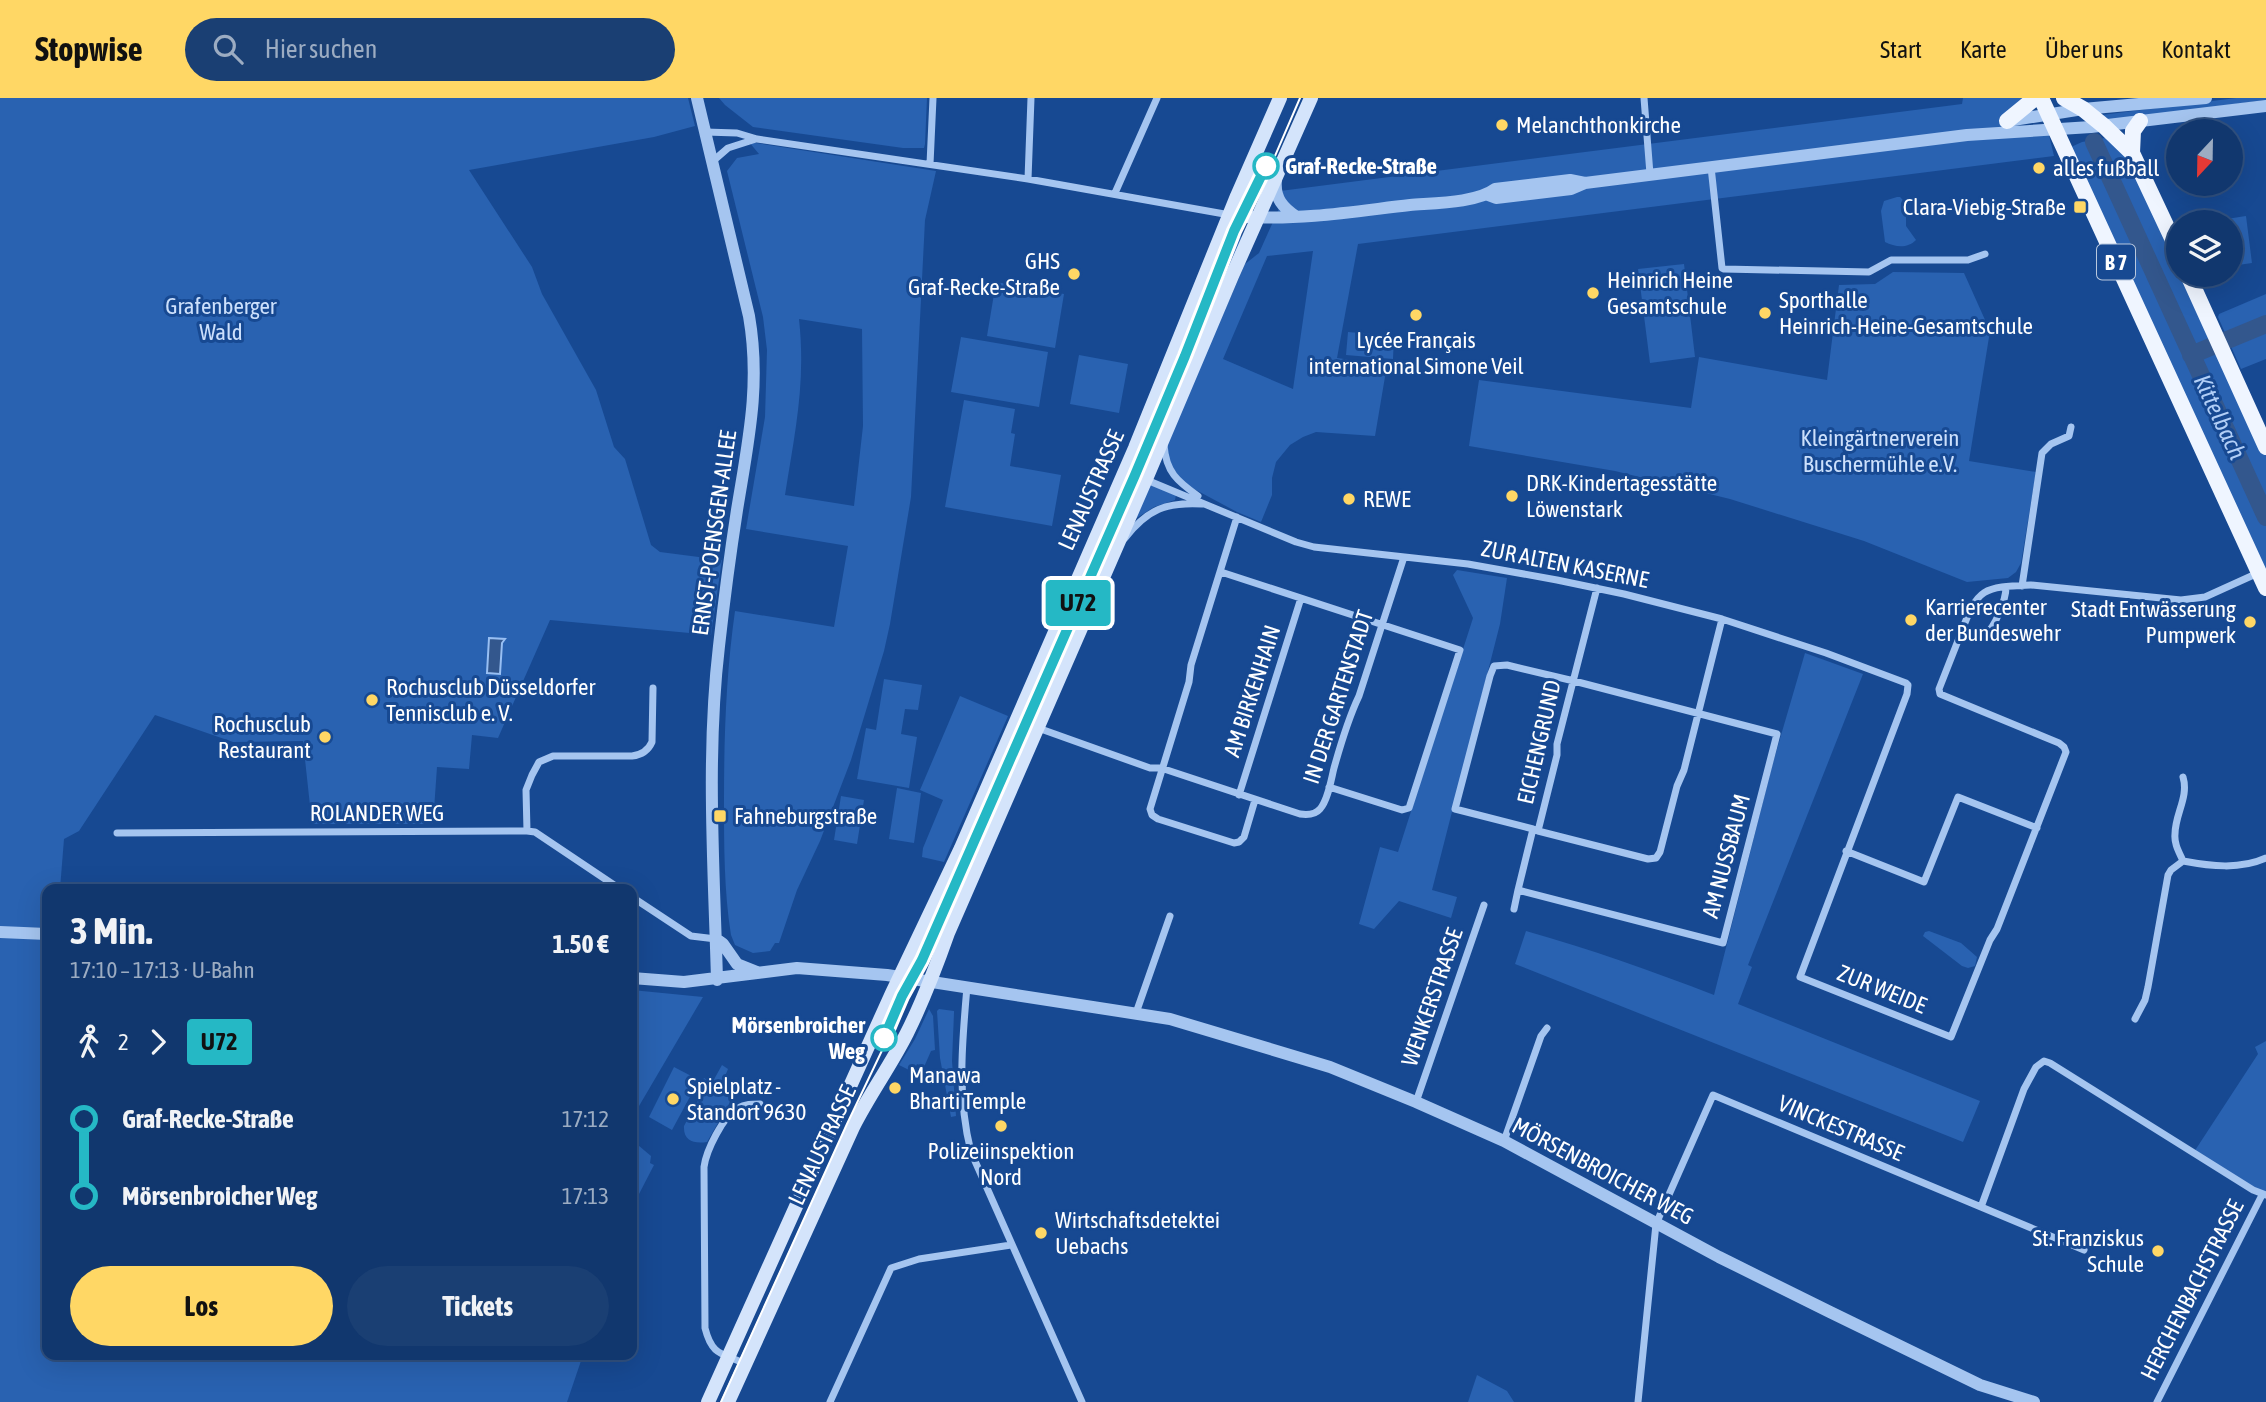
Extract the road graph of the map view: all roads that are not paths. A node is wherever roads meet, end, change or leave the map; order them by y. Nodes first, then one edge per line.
1 (697, 98) edge
2 (933, 98) edge
3 (1031, 98) edge
4 (1157, 98) edge
5 (1280, 98) edge
6 (1311, 98) edge
7 (1644, 98) edge
8 (2035, 98) edge
9 (2041, 98) edge
10 (2064, 98) edge
11 (2206, 98) edge
12 (2266, 106) edge
13 (2138, 108) edge
14 (2083, 109) junction
15 (2007, 121) junction
16 (2052, 121) junction
17 (2104, 125) junction
18 (705, 132) junction
19 (1967, 135) junction
20 (757, 139) junction
21 (2132, 153) junction
22 (713, 161) junction
23 (930, 164) junction
24 (1711, 167) junction
25 (1650, 174) junction
26 (1028, 179) junction
27 (1246, 180) junction
28 (1276, 180) junction
29 (1115, 193) junction
30 (1230, 215) junction
31 (1254, 217) junction
32 (1297, 217) junction
33 (2166, 225) edge
34 (1985, 254) dead end
35 (2194, 287) edge
36 (2259, 416) edge
37 (2071, 427) dead end
38 (1164, 438) junction
39 (2266, 447) edge
40 (1125, 471) junction
41 (1146, 480) junction
42 (1210, 504) junction
43 (1237, 517) junction
44 (1113, 553) junction
45 (1404, 557) junction
46 (2262, 570) edge
47 (1221, 572) junction
48 (2022, 586) junction
49 (2006, 587) junction
50 (1597, 588) junction
51 (2266, 588) edge
52 (1301, 598) junction
53 (1722, 619) junction
54 (1381, 625) junction
55 (1961, 633) junction
56 (1574, 681) junction
57 (1908, 685) joint
58 (653, 688) dead end
59 (1698, 713) junction
60 (1037, 728) junction
61 (1161, 768) junction
62 (2183, 777) dead end
63 (1329, 787) junction
64 (1239, 795) junction
65 (1255, 800) junction
66 (2037, 828) junction
67 (1536, 830) junction
68 (527, 831) junction
69 (117, 833) dead end
70 (1846, 851) junction
71 (2266, 858) edge
72 (2183, 861) junction
73 (612, 884) edge
74 (1518, 891) junction
75 (637, 900) edge
76 (1484, 905) dead end
77 (1514, 909) dead end
78 (1170, 916) dead end
79 (0, 932) edge
80 (42, 934) edge
81 (716, 939) junction
82 (757, 972) junction
83 (900, 977) junction
84 (637, 978) edge
85 (717, 979) junction
86 (930, 982) junction
87 (967, 987) junction
88 (1136, 1013) junction
89 (2135, 1019) dead end
90 (1547, 1028) dead end
91 (1416, 1102) junction
92 (760, 1104) dead end
93 (1504, 1141) junction
94 (2264, 1195) edge
95 (1981, 1207) junction
96 (1656, 1224) junction
97 (1012, 1245) junction
98 (2084, 1250) dead end
99 (729, 1356) junction
100 (746, 1363) junction
101 (2030, 1401) edge
102 (708, 1402) edge
103 (728, 1402) edge
104 (830, 1402) edge
105 (1082, 1402) edge
106 (1638, 1402) edge
107 (2157, 1402) edge

1 - 18 street, ERNST-POENSGEN-ALLEE
2 - 23 street
3 - 26 street
4 - 29 street
5 - 27 main road
6 - 28 main road, LENAUSTRASSE
7 - 25 street
8 - 15 main road
9 - 16 main road, B 7
10 - 14 main road
11 - 13 street
12 - 13 street
13 - 14 street
13 - 17 street
13 - 21 main road
14 - 16 street
14 - 17 main road
15 - 16 street
15 - 19 street
16 - 17 street
16 - 19 street
16 - 46 main road, B 7
17 - 21 main road
18 - 20 street
18 - 22 street, ERNST-POENSGEN-ALLEE
19 - 24 street
20 - 22 street
20 - 23 street
21 - 33 main road
22 - 81 street, ERNST-POENSGEN-ALLEE
23 - 26 street
24 - 25 street
24 - 34 street
25 - 32 street
26 - 29 street
27 - 30 main road, LENAUSTRASSE
27 - 31 main road
28 - 31 main road, LENAUSTRASSE
28 - 32 street
29 - 30 street
30 - 31 street
30 - 40 main road, LENAUSTRASSE
31 - 32 street
31 - 38 main road, LENAUSTRASSE
35 - 36 main road
36 - 39 main road
37 - 48 street
38 - 41 main road, LENAUSTRASSE
38 - 42 street, ZUR ALTEN KASERNE
40 - 41 street, ZUR ALTEN KASERNE
40 - 83 main road, LENAUSTRASSE
41 - 42 street, ZUR ALTEN KASERNE
41 - 44 main road, LENAUSTRASSE
42 - 43 street, ZUR ALTEN KASERNE
42 - 44 street, ZUR ALTEN KASERNE
43 - 45 street, ZUR ALTEN KASERNE
43 - 47 street
44 - 60 main road, LENAUSTRASSE
45 - 50 street, ZUR ALTEN KASERNE
45 - 54 street, IN DER GARTENSTADT
46 - 48 street
46 - 51 main road, B 7
47 - 52 street
47 - 61 street
48 - 49 street
49 - 55 street
49 - 55 street
50 - 53 street, ZUR ALTEN KASERNE
50 - 56 street, EICHENGRUND
52 - 54 street
52 - 64 street, AM BIRKENHAIN
53 - 57 street, ZUR ALTEN KASERNE
53 - 59 street, EICHENGRUND
54 - 63 street, IN DER GARTENSTADT
54 - 63 street
55 - 66 street, ZUR WEIDE
56 - 59 street
56 - 67 street, EICHENGRUND
56 - 67 street
57 - 70 street, ZUR WEIDE
58 - 68 street
59 - 67 street, EICHENGRUND
59 - 74 street, AM NUSSBAUM
60 - 61 street, IN DER GARTENSTADT
60 - 86 main road, LENAUSTRASSE
61 - 64 street, IN DER GARTENSTADT
61 - 65 street
62 - 72 street
63 - 65 street, IN DER GARTENSTADT
64 - 65 street, IN DER GARTENSTADT
66 - 70 street
66 - 70 street, ZUR WEIDE
67 - 74 street
68 - 69 street, ROLANDER WEG
68 - 73 street, ROLANDER WEG
71 - 72 street
72 - 89 street
74 - 77 street
75 - 81 street
76 - 91 street, WENKERSTRASSE
78 - 88 street
79 - 80 street
81 - 82 street
81 - 85 street, ERNST-POENSGEN-ALLEE
82 - 83 street, MÖRSENBROICHER WEG
82 - 85 street, MÖRSENBROICHER WEG
83 - 86 street, MÖRSENBROICHER WEG
83 - 99 main road, LENAUSTRASSE
84 - 85 street
86 - 87 street, MÖRSENBROICHER WEG
86 - 100 main road, LENAUSTRASSE
87 - 88 street, MÖRSENBROICHER WEG
87 - 97 street
88 - 91 street, MÖRSENBROICHER WEG
90 - 93 street
91 - 93 street, MÖRSENBROICHER WEG
92 - 99 street
93 - 96 street, MÖRSENBROICHER WEG
94 - 95 street
94 - 107 street, HERCHENBACHSTRASSE
95 - 96 street, VINCKESTRASSE
95 - 98 street, VINCKESTRASSE
96 - 101 street, MÖRSENBROICHER WEG
96 - 106 street
97 - 104 street
97 - 105 street
99 - 100 street
99 - 102 main road, LENAUSTRASSE
100 - 103 main road, LENAUSTRASSE

